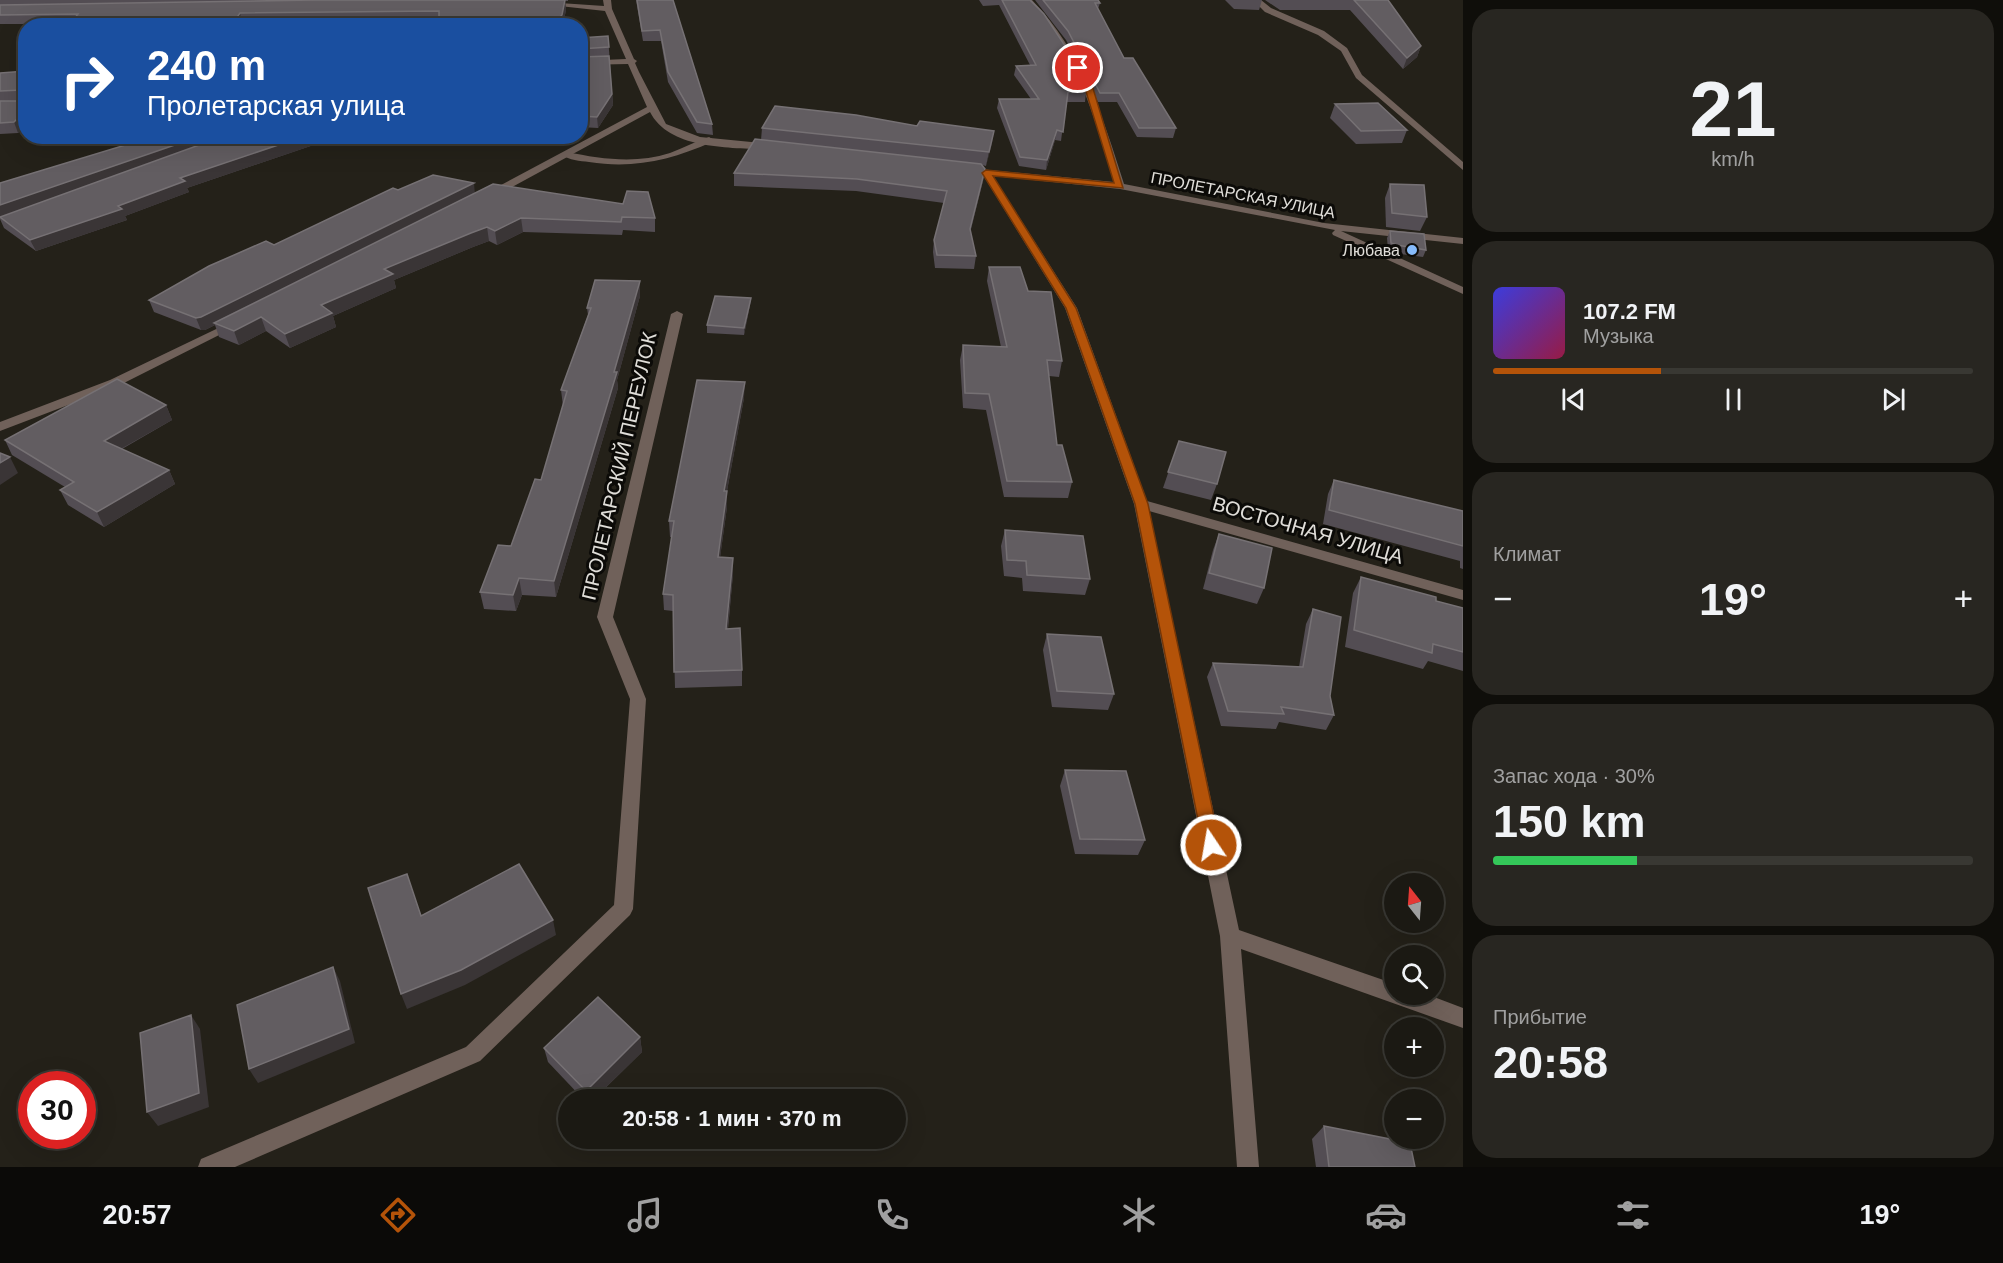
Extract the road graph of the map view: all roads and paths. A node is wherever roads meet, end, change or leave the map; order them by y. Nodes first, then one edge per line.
1 (1028, 0) edge
2 (1257, 0) edge
3 (538, 3) edge
4 (608, 4) edge
5 (633, 61) junction
6 (588, 63) edge
7 (651, 108) junction
8 (709, 140) junction
9 (588, 143) edge
10 (587, 144) edge
11 (778, 148) edge
12 (567, 155) junction
13 (1463, 167) edge
14 (963, 170) edge
15 (986, 173) junction
16 (1120, 186) junction
17 (482, 198) edge
18 (1324, 226) junction
19 (1463, 241) edge
20 (1463, 291) edge
21 (677, 314) dead end
22 (250, 316) edge
23 (0, 427) edge
24 (1141, 504) junction
25 (1463, 595) edge
26 (1230, 936) junction
27 (1384, 990) edge
28 (1427, 1005) edge
29 (1463, 1018) edge
30 (209, 1167) edge
31 (1248, 1167) edge

1 - 16 street
2 - 13 street
3 - 4 street
4 - 5 street
5 - 6 street
5 - 7 street
7 - 8 street
7 - 9 street
8 - 11 street
8 - 12 street
10 - 12 street
12 - 17 street
14 - 15 street, ПРОЛЕТАРСКАЯ УЛИЦА
15 - 16 street, ПРОЛЕТАРСКАЯ УЛИЦА
15 - 24 street
16 - 18 street, ПРОЛЕТАРСКАЯ УЛИЦА
18 - 19 street, ПРОЛЕТАРСКАЯ УЛИЦА
18 - 20 street
21 - 30 street, ПРОЛЕТАРСКИЙ ПЕРЕУЛОК
22 - 23 street
24 - 25 street, ВОСТОЧНАЯ УЛИЦА
24 - 26 street
26 - 27 street
26 - 31 street
28 - 29 street

